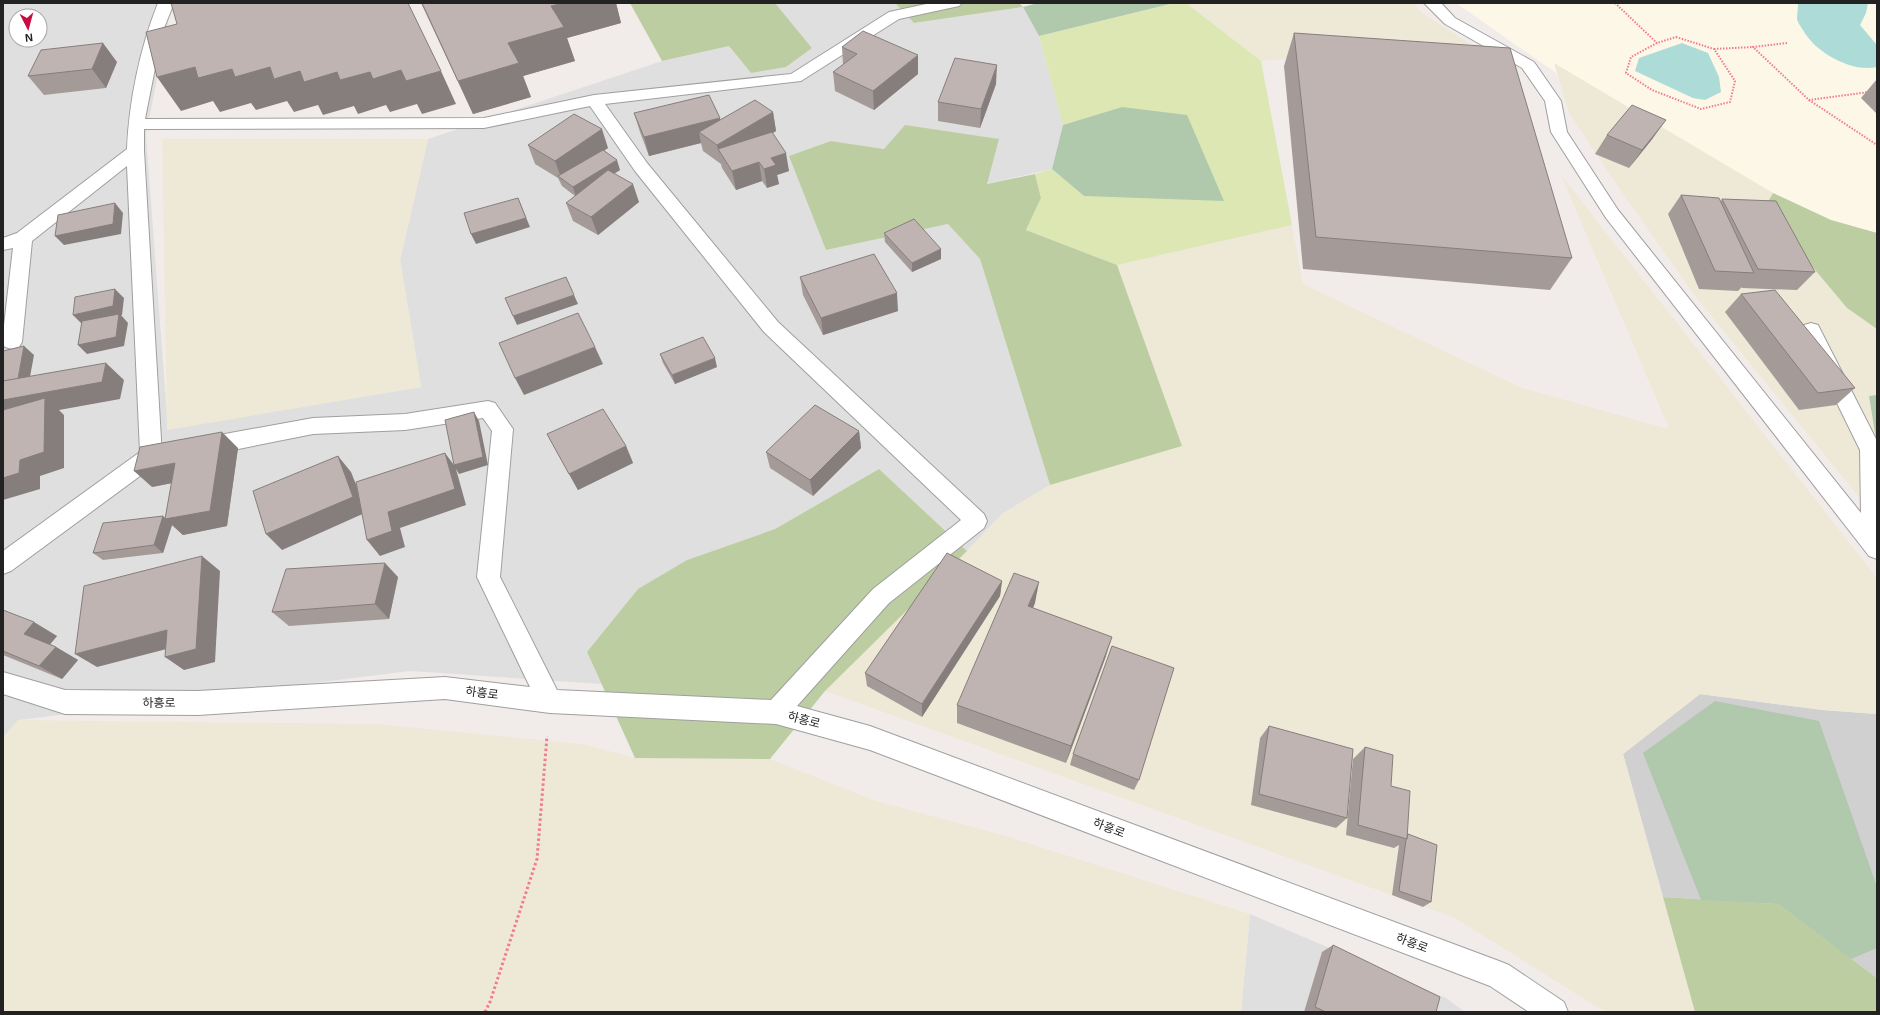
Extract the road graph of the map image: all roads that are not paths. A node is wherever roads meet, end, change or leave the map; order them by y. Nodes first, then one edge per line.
1 (166, 3) edge
2 (954, 3) edge
3 (1432, 3) edge
4 (1485, 41) junction
5 (1463, 48) edge
6 (594, 100) junction
7 (136, 124) junction
8 (135, 151) junction
9 (23, 238) junction
10 (3, 244) edge
11 (1810, 330) edge
12 (12, 342) dead end
13 (151, 456) junction
14 (1875, 546) edge
15 (3, 564) edge
16 (3, 683) edge
17 (550, 701) junction
18 (776, 712) junction
19 (1554, 1012) edge

1 - 7 street
2 - 6 street
3 - 4 street
4 - 5 street
4 - 14 street
6 - 7 street
6 - 18 street
7 - 8 street
8 - 9 street
8 - 13 street
9 - 10 street
9 - 12 street
11 - 14 street
13 - 15 street
13 - 17 street
16 - 17 street, 하흥로
17 - 18 street, 하흥로
18 - 19 street, 하흥로

